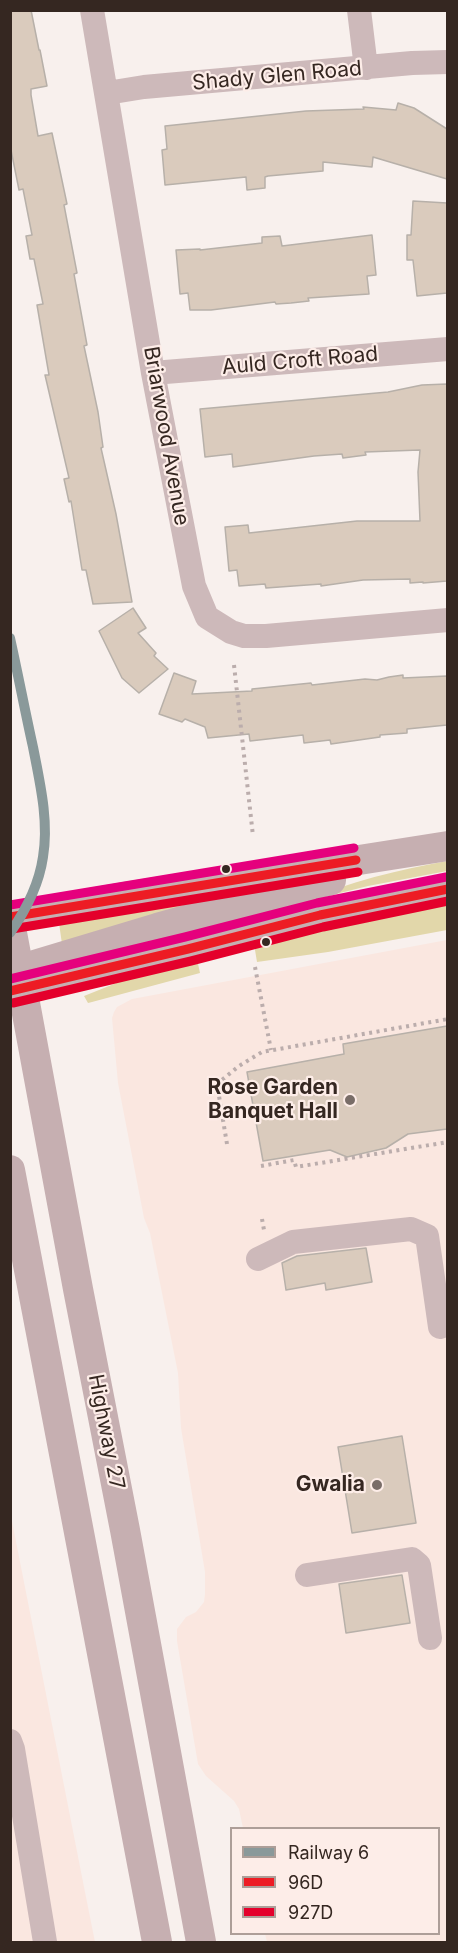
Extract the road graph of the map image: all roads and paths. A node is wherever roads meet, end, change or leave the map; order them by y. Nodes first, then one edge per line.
1 (92, 10) edge
2 (359, 10) edge
3 (447, 62) edge
4 (366, 68) junction
5 (107, 93) junction
6 (447, 349) edge
7 (153, 373) junction
8 (447, 620) edge
9 (234, 664) dead end
10 (253, 836) dead end
11 (447, 846) edge
12 (410, 852) junction
13 (447, 889) edge
14 (10, 917) edge
15 (10, 922) edge
16 (255, 967) dead end
17 (16, 980) edge
18 (447, 1019) edge
19 (271, 1050) junction
20 (447, 1142) edge
21 (227, 1144) dead end
22 (261, 1166) dead end
23 (10, 1170) edge
24 (258, 1260) dead end
25 (440, 1327) dead end
26 (307, 1575) dead end
27 (430, 1638) dead end
28 (10, 1741) edge
29 (45, 1942) edge
30 (158, 1942) edge
31 (201, 1942) edge

1 - 5 street, Briarwood Avenue
2 - 4 street
3 - 4 street, Shady Glen Road
4 - 5 street, Shady Glen Road
5 - 7 street, Briarwood Avenue
6 - 7 street, Auld Croft Road
7 - 8 street, Briarwood Avenue
9 - 10 path
11 - 12 main road
12 - 14 main road
12 - 17 main road
13 - 17 main road
15 - 17 main road, Highway 27
16 - 19 path
17 - 31 main road, Highway 27
18 - 19 path
19 - 21 path
20 - 22 path
23 - 30 main road
24 - 25 street
26 - 27 street
28 - 29 street

